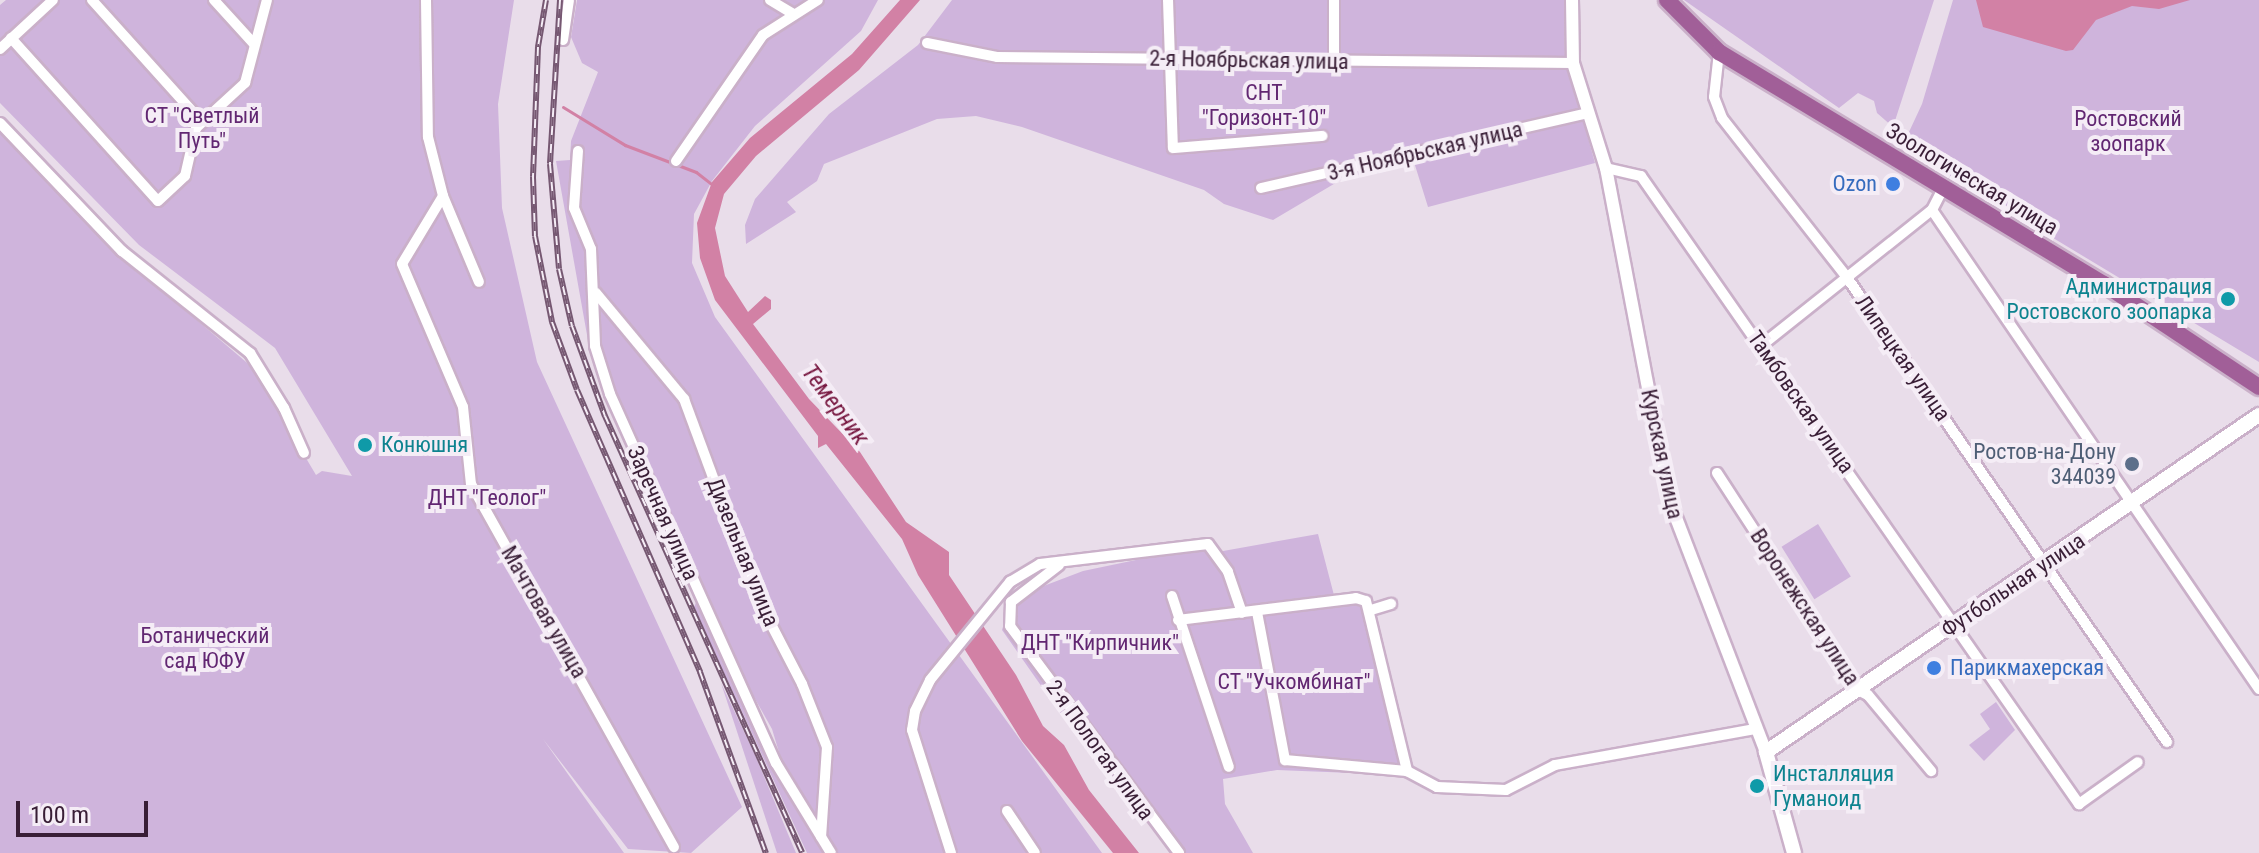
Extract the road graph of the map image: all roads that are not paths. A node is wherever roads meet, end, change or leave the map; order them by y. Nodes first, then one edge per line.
1 (53, 0) edge
2 (92, 0) edge
3 (214, 0) edge
4 (267, 0) edge
5 (426, 0) edge
6 (569, 0) edge
7 (770, 0) edge
8 (818, 0) edge
9 (1168, 0) edge
10 (1334, 0) edge
11 (1572, 0) edge
12 (1668, 2) edge
13 (793, 14) junction
14 (11, 38) junction
15 (563, 40) dead end
16 (927, 43) dead end
17 (254, 44) junction
18 (0, 49) edge
19 (1719, 52) junction
20 (1167, 59) junction
21 (1334, 61) junction
22 (1573, 63) junction
23 (1588, 113) junction
24 (201, 121) junction
25 (0, 123) edge
26 (1323, 136) dead end
27 (578, 151) dead end
28 (676, 161) dead end
29 (1606, 168) junction
30 (1261, 188) dead end
31 (1943, 188) junction
32 (443, 196) junction
33 (1932, 210) junction
34 (1846, 276) junction
35 (479, 282) dead end
36 (596, 293) junction
37 (1762, 345) junction
38 (2259, 387) edge
39 (2259, 415) edge
40 (304, 453) dead end
41 (1717, 473) dead end
42 (2132, 505) junction
43 (2046, 563) junction
44 (1059, 565) junction
45 (1172, 596) dead end
46 (1391, 604) dead end
47 (1371, 610) junction
48 (1257, 612) junction
49 (1242, 613) junction
50 (1178, 620) junction
51 (1956, 624) junction
52 (2259, 689) edge
53 (1858, 690) junction
54 (1756, 729) junction
55 (2167, 742) dead end
56 (1766, 752) junction
57 (2138, 762) dead end
58 (1229, 767) dead end
59 (1407, 771) junction
60 (1931, 771) dead end
61 (1007, 811) dead end
62 (821, 838) junction
63 (674, 847) dead end
64 (831, 853) edge
65 (951, 853) edge
66 (1035, 853) edge
67 (1179, 853) edge
68 (1794, 853) edge

1 - 14 street
2 - 24 street
3 - 17 street
4 - 17 street
5 - 32 street
6 - 15 street
7 - 13 street
8 - 13 street
9 - 20 street
10 - 21 street
11 - 22 street
12 - 19 main road, Зоологическая улица
13 - 28 street
14 - 18 street
14 - 24 street
16 - 20 street, 2-я Ноябрьская улица
17 - 24 street
19 - 31 main road, Зоологическая улица
19 - 34 street, Липецкая улица
20 - 21 street, 2-я Ноябрьская улица
20 - 26 street
21 - 22 street, 2-я Ноябрьская улица
22 - 23 street
23 - 29 street
23 - 30 street, 3-я Ноябрьская улица
25 - 40 street
27 - 36 street, Заречная улица
29 - 37 street, Тамбовская улица
29 - 54 street, Курская улица
31 - 33 street
31 - 38 main road, Зоологическая улица
32 - 35 street
32 - 63 street, Мачтовая улица
33 - 34 street
33 - 42 street
34 - 37 street
34 - 43 street, Липецкая улица
36 - 62 street, Заречная улица
36 - 62 street, Дизельная улица
37 - 51 street, Тамбовская улица
39 - 42 main road, Футбольная улица
41 - 53 street, Воронежская улица
42 - 43 main road, Футбольная улица
42 - 52 street
43 - 51 main road, Футбольная улица
43 - 55 street, Липецкая улица
44 - 49 street, 2-я Пологая улица
44 - 65 street
44 - 67 street, 2-я Пологая улица
45 - 50 street
46 - 47 street
47 - 48 street
47 - 59 street
48 - 49 street
48 - 59 street
49 - 50 street
50 - 58 street
51 - 53 main road, Футбольная улица
51 - 57 street, Тамбовская улица
53 - 56 main road, Футбольная улица
53 - 60 street, Воронежская улица
54 - 56 street, Курская улица
54 - 59 street
56 - 68 main road, Курская улица
61 - 66 street
62 - 64 street, Заречная улица

